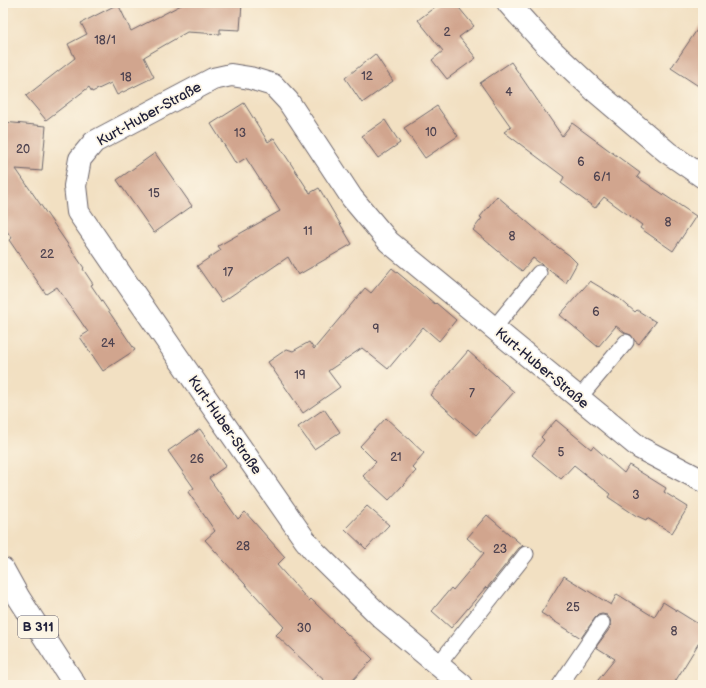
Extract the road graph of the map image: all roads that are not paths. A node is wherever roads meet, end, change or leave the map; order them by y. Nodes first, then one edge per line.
1 (508, 3) edge
2 (703, 177) edge
3 (539, 273) dead end
4 (494, 328) junction
5 (626, 342) dead end
6 (579, 398) junction
7 (703, 481) edge
8 (526, 554) dead end
9 (3, 569) edge
10 (602, 623) dead end
11 (438, 665) junction
12 (76, 685) edge
13 (462, 685) edge
14 (560, 685) edge

1 - 2 street
3 - 4 lane
4 - 6 street, Kurt-Huber-Straße
4 - 11 street, Kurt-Huber-Straße
5 - 6 lane
6 - 7 street, Kurt-Huber-Straße
8 - 11 lane
9 - 12 street, B 311
10 - 14 lane
11 - 13 street, Kurt-Huber-Straße

